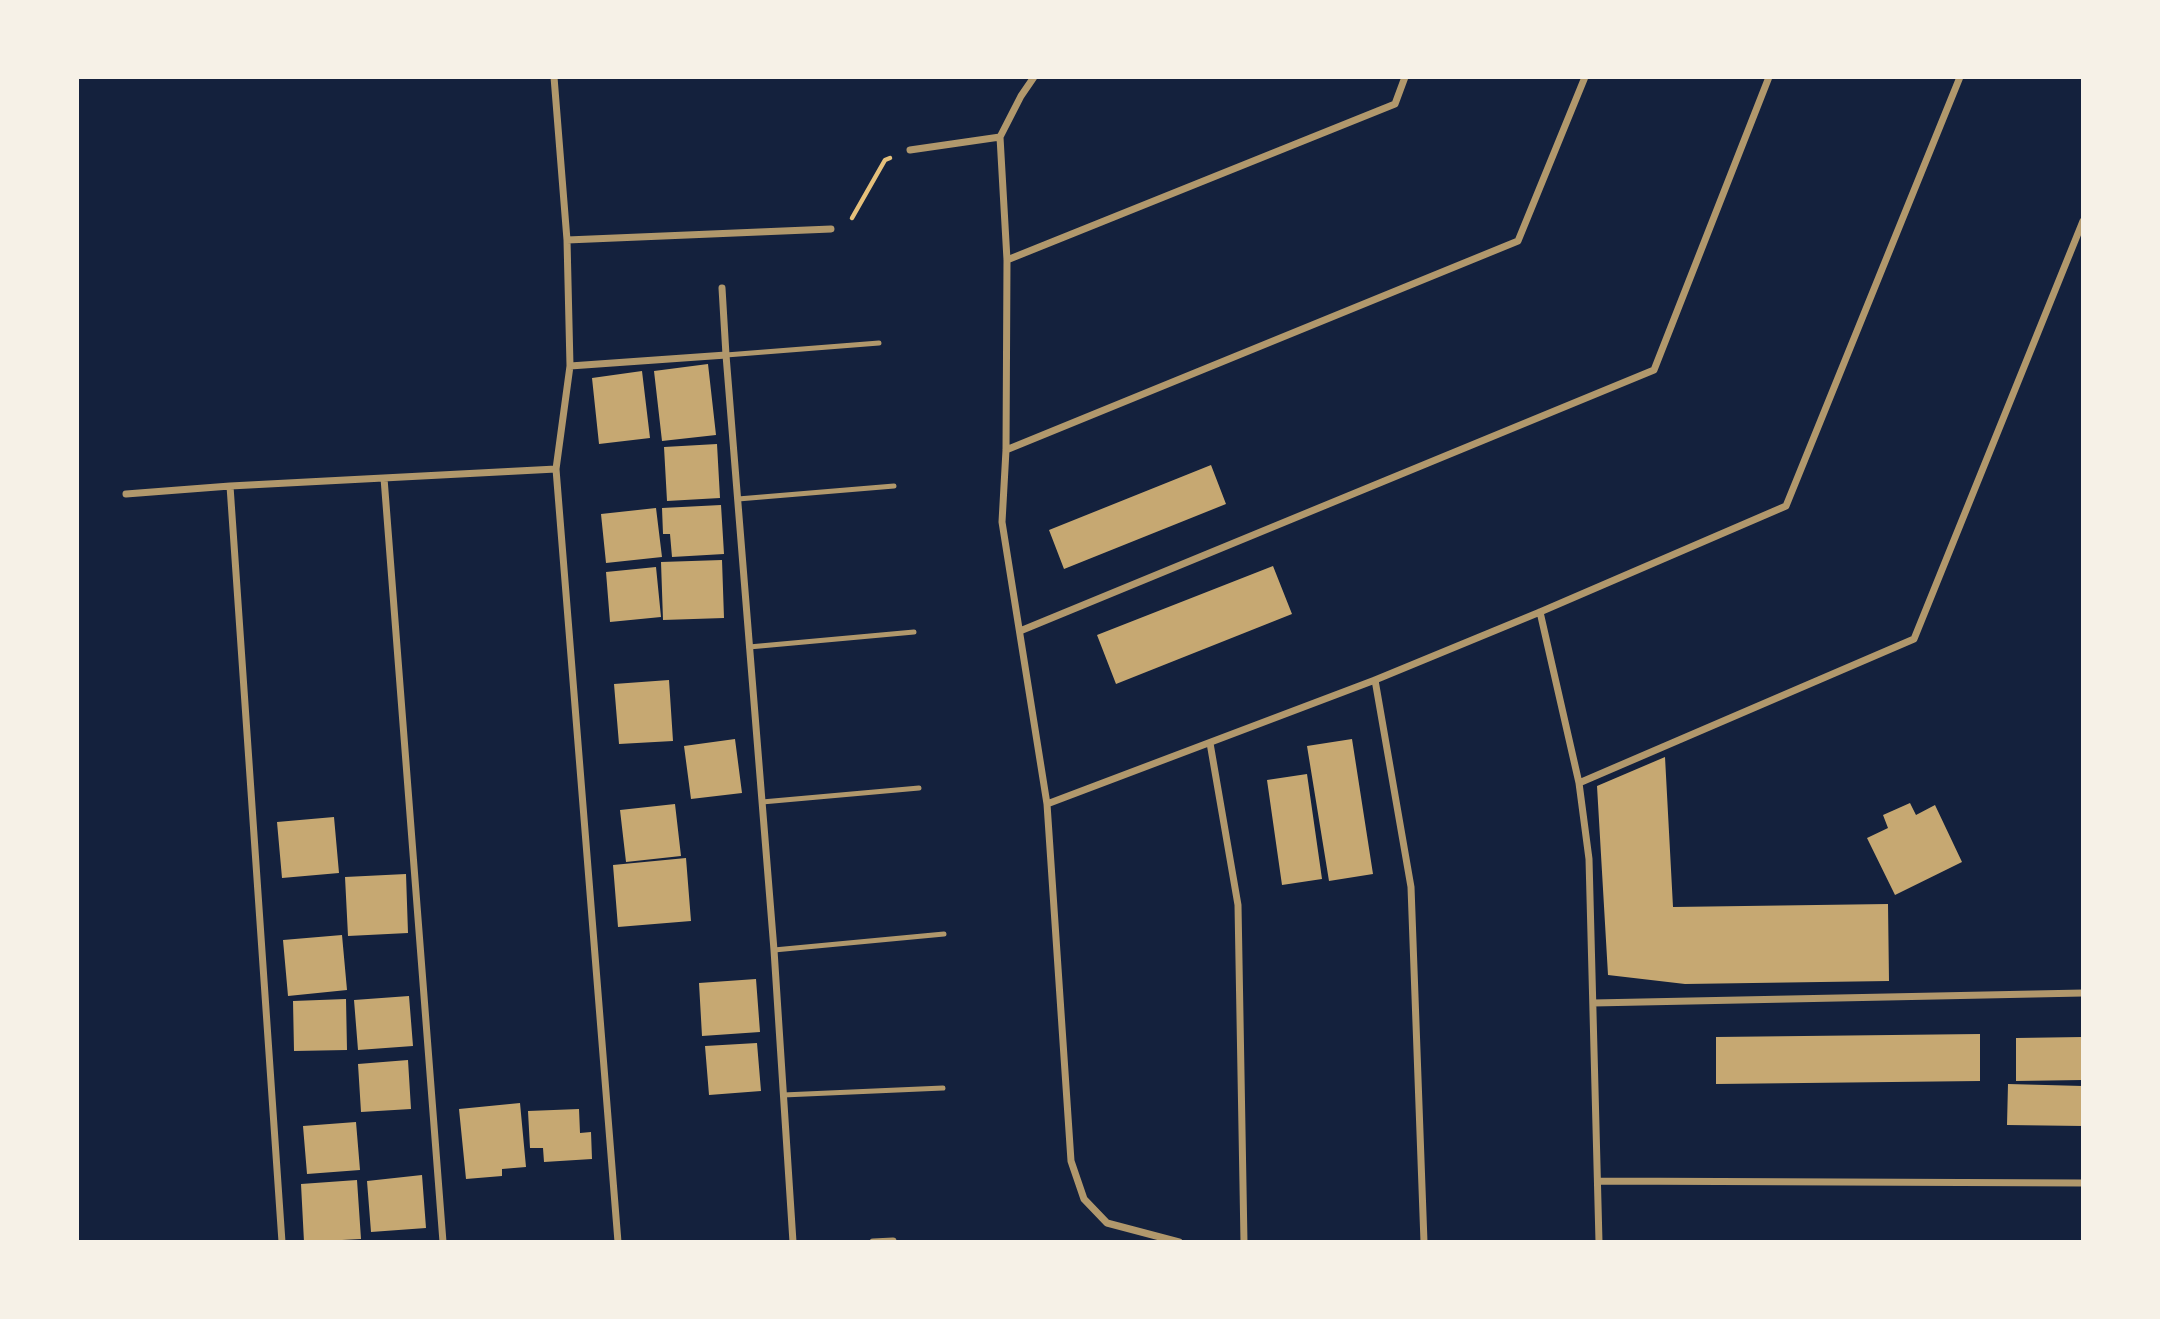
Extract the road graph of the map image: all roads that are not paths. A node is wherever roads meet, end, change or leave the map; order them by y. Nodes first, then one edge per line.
1 (554, 77) edge
2 (1034, 77) edge
3 (1405, 77) edge
4 (1584, 77) edge
5 (1769, 77) edge
6 (1960, 77) edge
7 (1000, 137) junction
8 (910, 150) road end
9 (2083, 221) edge
10 (831, 229) road end
11 (567, 240) junction
12 (1007, 260) junction
13 (722, 288) dead end
14 (878, 343) dead end
15 (726, 355) junction
16 (570, 366) junction
17 (1006, 450) junction
18 (556, 469) junction
19 (384, 478) junction
20 (229, 486) junction
21 (894, 486) dead end
22 (126, 494) dead end
23 (738, 499) junction
24 (1539, 612) junction
25 (1020, 631) junction
26 (914, 632) dead end
27 (749, 647) junction
28 (1375, 680) junction
29 (1210, 743) junction
30 (1580, 783) junction
31 (919, 788) dead end
32 (762, 802) junction
33 (1047, 804) junction
34 (944, 934) dead end
35 (774, 950) junction
36 (2083, 993) edge
37 (1593, 1003) junction
38 (943, 1088) dead end
39 (783, 1095) junction
40 (1598, 1181) junction
41 (2083, 1183) edge
42 (893, 1241) edge
43 (282, 1242) edge
44 (443, 1242) edge
45 (618, 1242) edge
46 (793, 1242) edge
47 (873, 1242) edge
48 (1179, 1242) edge
49 (1244, 1242) edge
50 (1424, 1242) edge
51 (1599, 1242) edge

1 - 11 street
2 - 7 street
3 - 12 street
4 - 17 street
5 - 25 street
6 - 24 street
7 - 8 street
7 - 12 street
9 - 30 street
10 - 11 street
11 - 16 street
12 - 17 street
13 - 15 street
14 - 15 lane
15 - 16 street
15 - 23 street
16 - 18 street
17 - 25 street
18 - 19 street
18 - 45 street
19 - 20 street
19 - 44 street
20 - 22 street
20 - 43 street
21 - 23 lane
23 - 27 street
24 - 28 street
24 - 30 street
25 - 33 street
26 - 27 lane
27 - 32 street
28 - 29 street
28 - 50 street
29 - 33 street
29 - 49 street
30 - 37 street
31 - 32 lane
32 - 35 street
33 - 48 street
34 - 35 lane
35 - 39 street
36 - 37 street
37 - 40 street
38 - 39 lane
39 - 46 street
40 - 41 street
40 - 51 street
42 - 47 street

